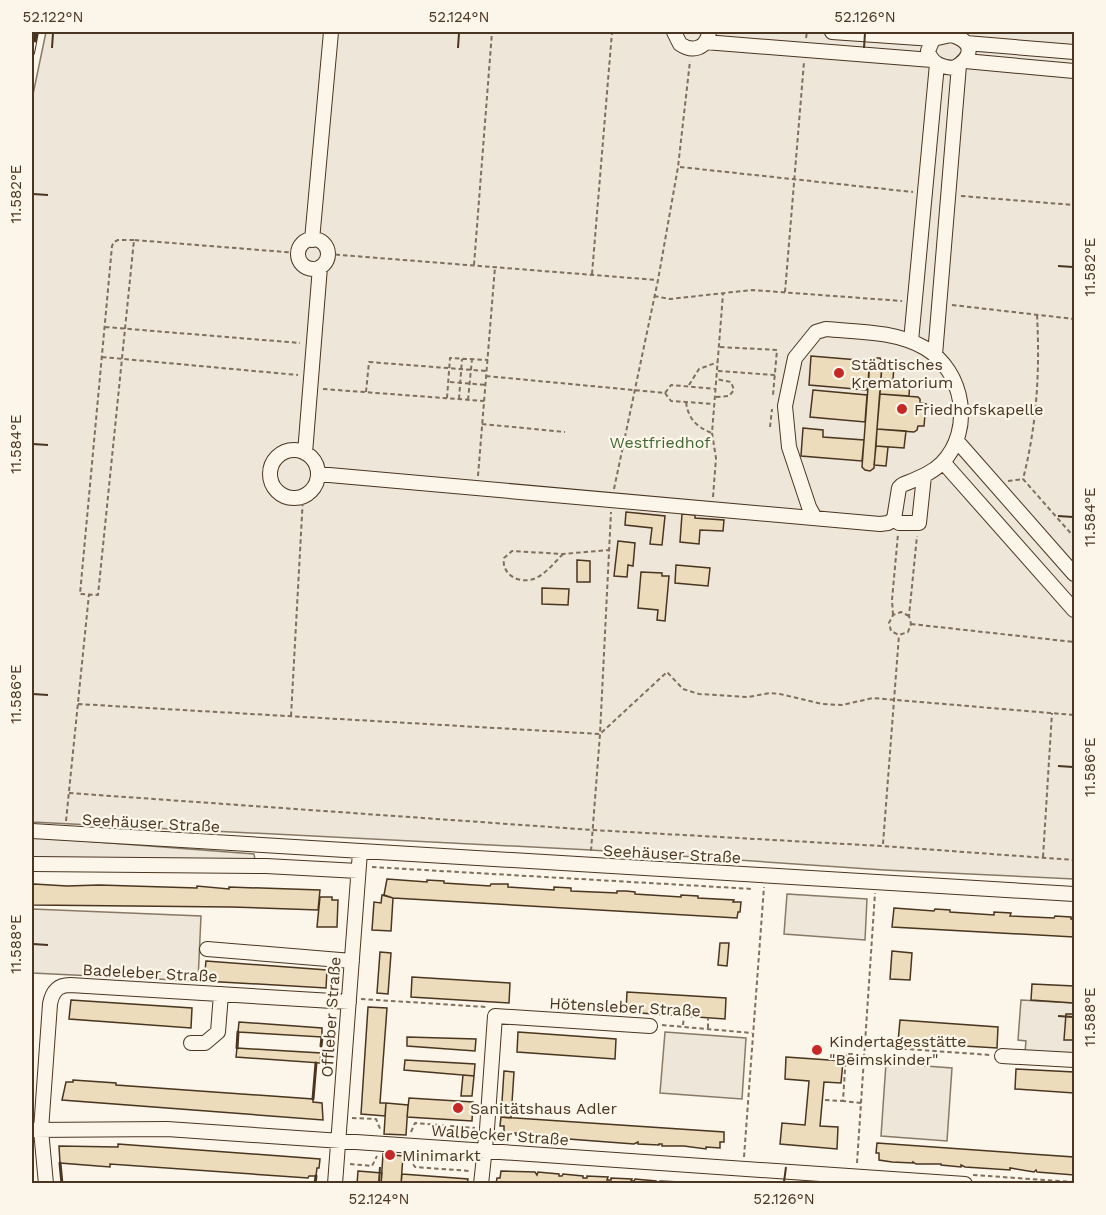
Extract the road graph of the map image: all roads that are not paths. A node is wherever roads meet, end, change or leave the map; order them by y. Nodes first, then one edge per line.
1 (331, 32) edge
2 (674, 32) edge
3 (832, 32) edge
4 (951, 33) edge
5 (707, 37) edge
6 (933, 39) junction
7 (966, 43) junction
8 (1074, 52) edge
9 (934, 62) junction
10 (962, 63) junction
11 (1074, 71) edge
12 (312, 240) junction
13 (320, 267) junction
14 (911, 341) junction
15 (935, 355) junction
16 (957, 441) junction
17 (305, 453) junction
18 (943, 462) junction
19 (318, 474) junction
20 (924, 476) junction
21 (815, 518) junction
22 (896, 521) junction
23 (1074, 574) edge
24 (1074, 610) edge
25 (32, 831) edge
26 (268, 846) junction
27 (360, 852) junction
28 (32, 864) edge
29 (266, 866) junction
30 (362, 869) junction
31 (1074, 894) edge
32 (207, 949) dead end
33 (352, 961) junction
34 (221, 994) junction
35 (350, 1000) junction
36 (650, 1026) road end
37 (191, 1043) dead end
38 (1002, 1056) road end
39 (1074, 1060) edge
40 (36, 1130) edge
41 (339, 1140) junction
42 (484, 1150) junction
43 (478, 1177) edge
44 (46, 1184) edge
45 (336, 1184) edge
46 (965, 1184) edge

1 - 12 street
2 - 5 street
3 - 6 street
4 - 6 street
4 - 7 street
5 - 9 street
6 - 9 street
7 - 8 street
7 - 10 street
9 - 10 street
9 - 14 street
10 - 11 street
10 - 15 street
12 - 13 street
12 - 13 street
13 - 17 street
14 - 15 street
14 - 21 street
15 - 16 street
16 - 18 street
16 - 23 street
17 - 19 street
17 - 19 street
18 - 20 street
18 - 24 street
19 - 21 street
20 - 22 street
20 - 22 street
21 - 22 street
25 - 26 street, Seehäuser Straße
26 - 27 street, Seehäuser Straße
26 - 29 street
27 - 30 street, Offleber Straße
27 - 31 street, Seehäuser Straße
28 - 29 street
29 - 30 street
30 - 33 street, Offleber Straße
32 - 33 street
33 - 35 street, Offleber Straße
34 - 35 street, Badeleber Straße
34 - 37 street
34 - 40 street, Badeleber Straße
35 - 41 street, Offleber Straße
36 - 42 street, Hötensleber Straße
38 - 39 street
40 - 41 street, Walbecker Straße
40 - 44 street
41 - 42 street, Walbecker Straße
41 - 45 street, Offleber Straße
42 - 43 street
42 - 46 street, Walbecker Straße

